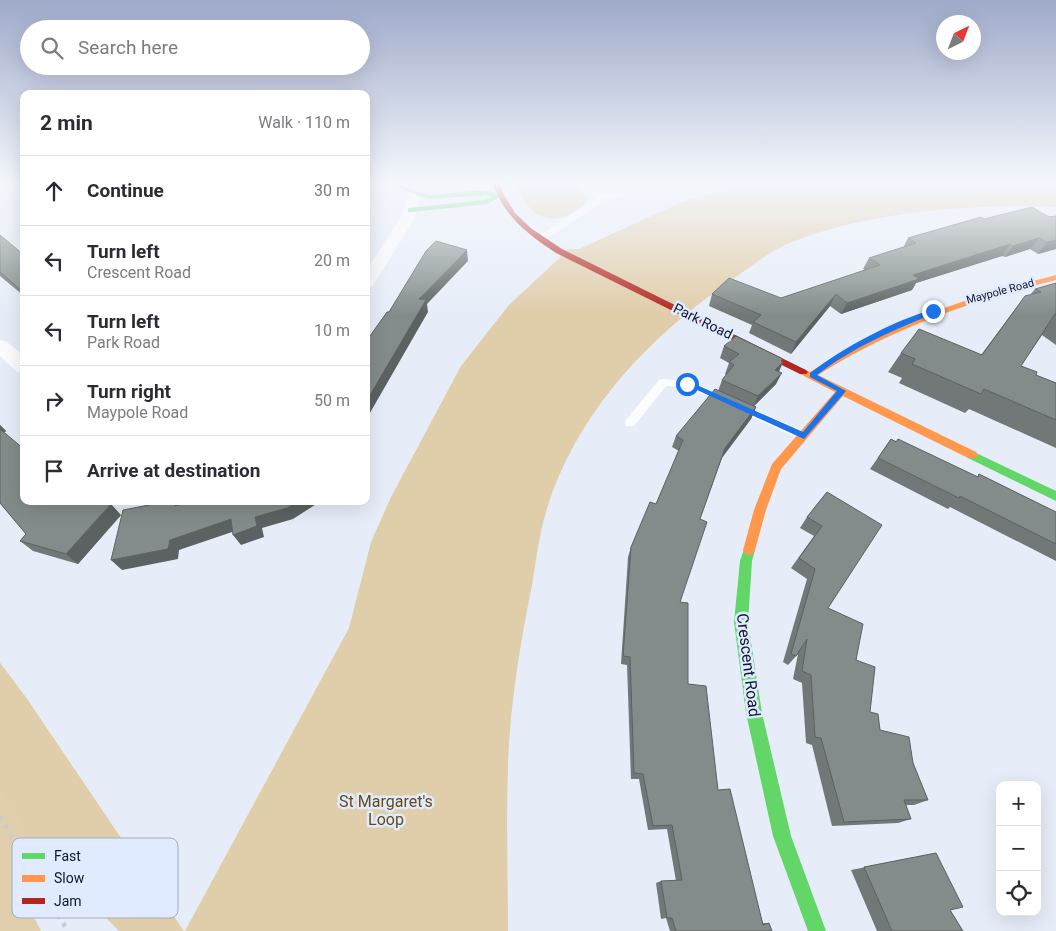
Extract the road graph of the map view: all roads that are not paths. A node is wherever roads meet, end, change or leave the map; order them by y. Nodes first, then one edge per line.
1 (400, 227) edge
2 (527, 227) edge
3 (559, 227) edge
4 (540, 239) junction
5 (370, 277) edge
6 (1056, 277) edge
7 (0, 346) edge
8 (20, 364) edge
9 (812, 375) junction
10 (842, 391) junction
11 (630, 424) dead end
12 (804, 436) junction
13 (1056, 496) edge
14 (816, 931) edge

1 - 5 street
2 - 4 street, Park Road
3 - 4 lane
4 - 9 street, Park Road
6 - 9 street, Maypole Road
7 - 8 street
9 - 10 street, Park Road
10 - 12 street, Crescent Road
10 - 13 street, Park Road
11 - 12 lane
12 - 14 street, Crescent Road

